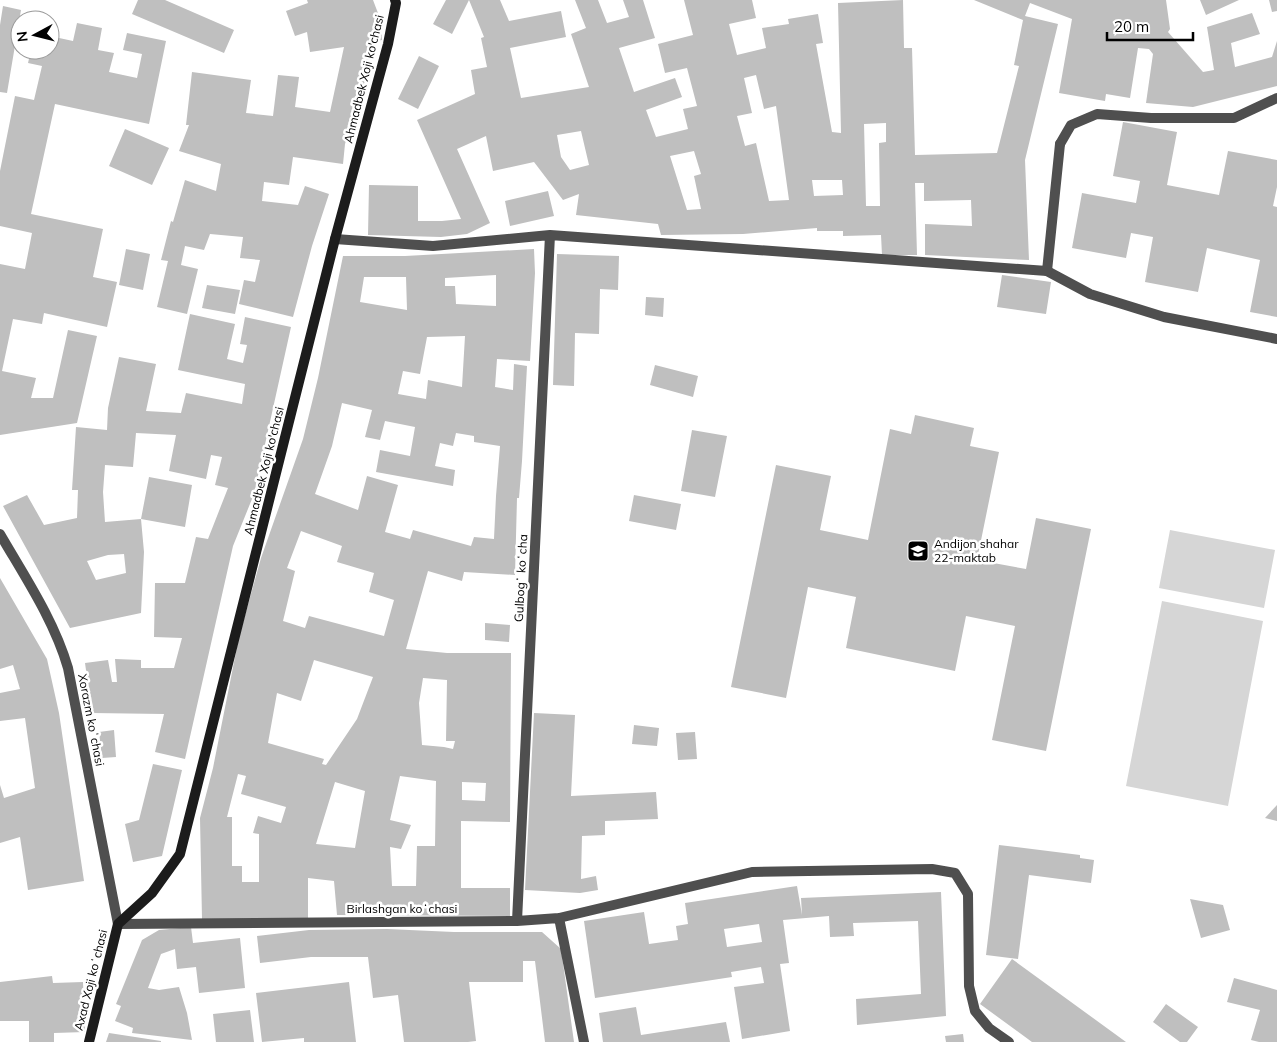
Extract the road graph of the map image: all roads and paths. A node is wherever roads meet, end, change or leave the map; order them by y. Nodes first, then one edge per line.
1 (398, 1) edge
2 (1277, 98) edge
3 (550, 236) junction
4 (335, 239) junction
5 (1047, 271) junction
6 (1277, 339) edge
7 (0, 534) edge
8 (559, 918) junction
9 (517, 921) junction
10 (118, 924) junction
11 (89, 1042) edge
12 (584, 1042) edge
13 (1009, 1042) edge

1 - 4 street, Ahmadbek Xoji ko'chasi
2 - 5 street
3 - 4 street
3 - 5 street
3 - 9 street, Gulbogʻ koʻcha
4 - 10 street, Ahmadbek Xoji ko'chasi
5 - 6 street
7 - 10 street, Xorazm koʻchasi
8 - 9 street, Birlashgan koʻchasi
8 - 12 street
8 - 13 street, Birlashgan koʻchasi
9 - 10 street, Birlashgan koʻchasi
10 - 11 street, Axad Xoji koʻchasi

